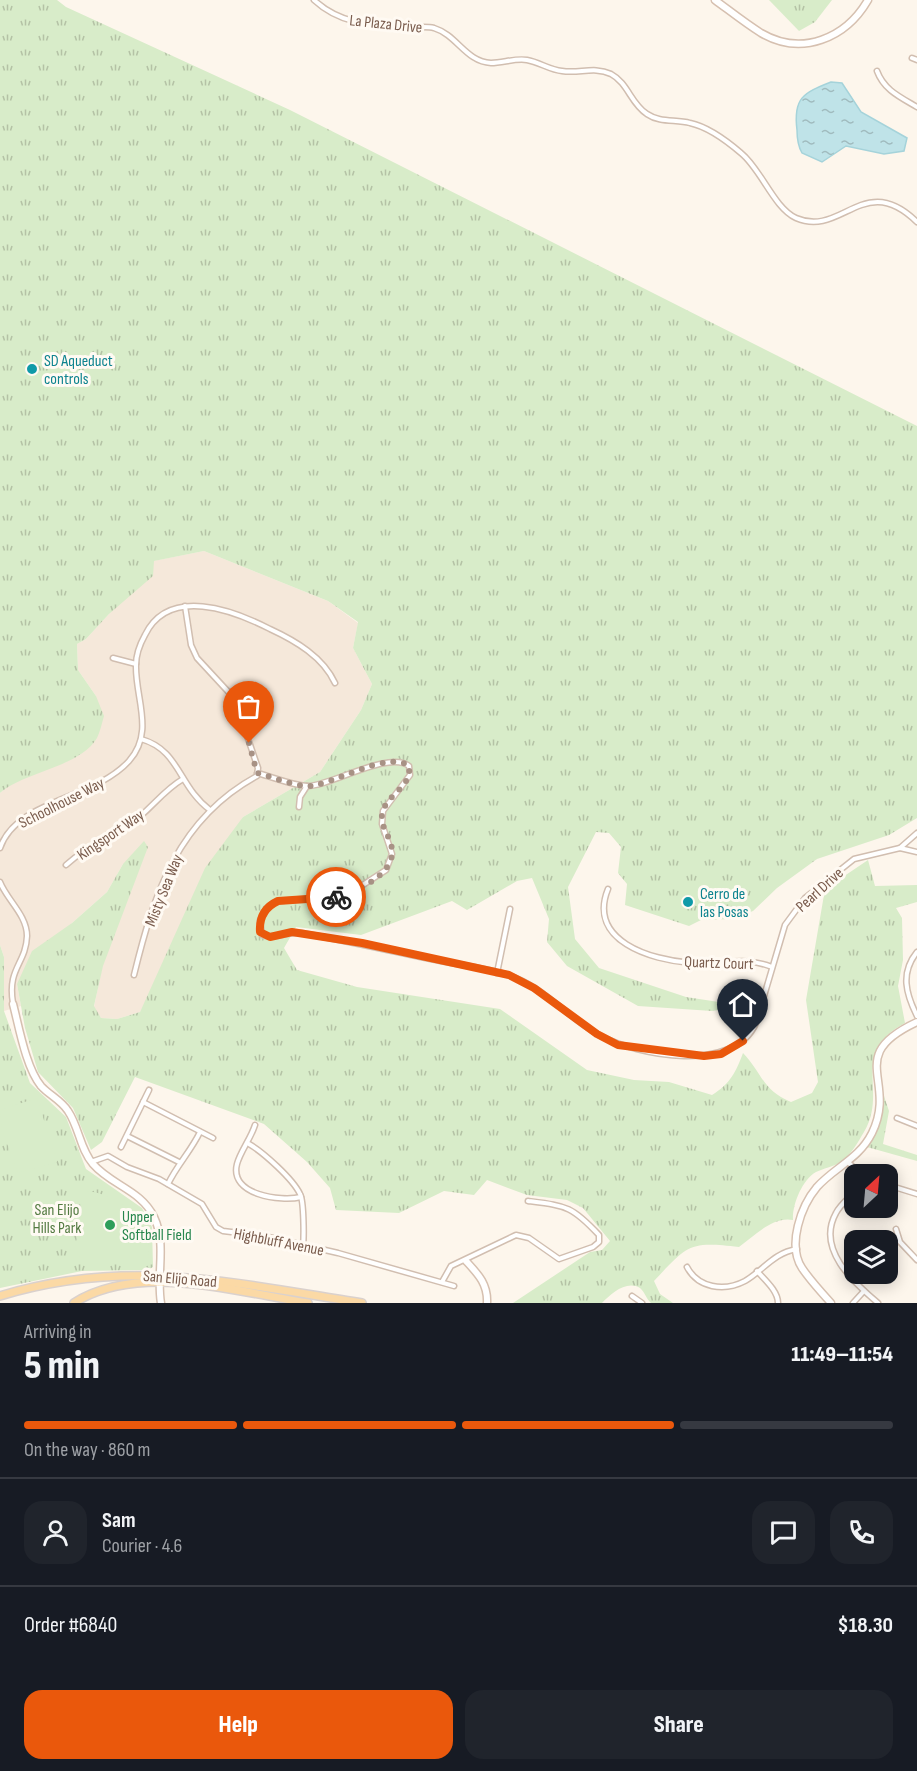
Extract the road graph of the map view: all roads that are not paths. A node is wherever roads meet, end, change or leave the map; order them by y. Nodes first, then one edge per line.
1 (314, 0) edge
2 (715, 0) edge
3 (868, 0) edge
4 (912, 58) dead end
5 (917, 60) edge
6 (877, 71) dead end
7 (917, 107) edge
8 (917, 222) edge
9 (185, 606) junction
10 (113, 658) dead end
11 (136, 664) junction
12 (335, 683) dead end
13 (141, 739) junction
14 (257, 773) junction
15 (183, 779) junction
16 (308, 786) junction
17 (299, 807) dead end
18 (210, 810) junction
19 (917, 833) edge
20 (0, 848) edge
21 (900, 848) junction
22 (917, 852) edge
23 (66, 865) dead end
24 (0, 882) edge
25 (608, 889) dead end
26 (510, 909) dead end
27 (917, 952) edge
28 (772, 968) junction
29 (497, 973) junction
30 (134, 975) dead end
31 (13, 1004) joint
32 (917, 1016) edge
33 (917, 1022) edge
34 (149, 1090) dead end
35 (143, 1102) junction
36 (897, 1118) dead end
37 (255, 1125) dead end
38 (917, 1126) edge
39 (200, 1132) junction
40 (127, 1136) junction
41 (213, 1138) dead end
42 (249, 1144) junction
43 (121, 1147) dead end
44 (91, 1162) junction
45 (179, 1162) junction
46 (848, 1162) joint
47 (168, 1184) junction
48 (898, 1188) edge
49 (917, 1194) edge
50 (301, 1197) junction
51 (528, 1201) dead end
52 (844, 1203) edge
53 (898, 1236) edge
54 (303, 1246) junction
55 (797, 1249) junction
56 (917, 1260) edge
57 (466, 1261) junction
58 (687, 1267) dead end
59 (757, 1271) junction
60 (160, 1279) junction
61 (442, 1281) junction
62 (454, 1286) dead end
63 (864, 1291) junction
64 (0, 1296) edge
65 (632, 1296) dead end
66 (74, 1303) edge
67 (160, 1303) edge
68 (308, 1303) edge
69 (362, 1303) edge
70 (487, 1303) edge
71 (642, 1303) edge
72 (778, 1303) edge
73 (831, 1303) edge
74 (854, 1303) edge
75 (878, 1303) edge

1 - 8 street, La Plaza Drive
2 - 3 street
4 - 5 street
6 - 7 street
9 - 11 street, Schoolhouse Way
9 - 12 street, Schoolhouse Way
9 - 14 street
10 - 11 street
11 - 13 street, Schoolhouse Way
13 - 15 street
13 - 20 street, Schoolhouse Way
14 - 16 street
14 - 18 street, Misty Sea Way
15 - 18 street
15 - 23 street, Kingsport Way
16 - 17 street
16 - 29 street, Pearl Drive
18 - 30 street, Misty Sea Way
19 - 21 street
21 - 22 street, Pearl Drive
21 - 28 street, Pearl Drive
24 - 31 street
25 - 28 street, Quartz Court
26 - 29 street
27 - 32 street
28 - 29 street, Pearl Drive
31 - 44 street
33 - 46 street
34 - 35 street
35 - 39 street
35 - 40 street
36 - 38 street
37 - 42 street
39 - 41 street
39 - 45 street
40 - 43 street
40 - 45 street
42 - 50 street
42 - 50 street
44 - 47 street, Highbluff Avenue
44 - 60 street
45 - 47 street
46 - 55 street
47 - 54 street, Highbluff Avenue
48 - 49 street
50 - 54 street
51 - 57 street
52 - 63 street
53 - 56 street
54 - 61 street, Highbluff Avenue
55 - 59 street
55 - 73 street
57 - 61 street
57 - 70 street
58 - 59 street
59 - 72 street
60 - 64 main road, San Elijo Road
60 - 66 main road, San Elijo Road
60 - 67 street
60 - 68 main road, San Elijo Road
60 - 69 main road, San Elijo Road
61 - 62 street, Highbluff Avenue
63 - 74 street
63 - 75 street
65 - 71 street

